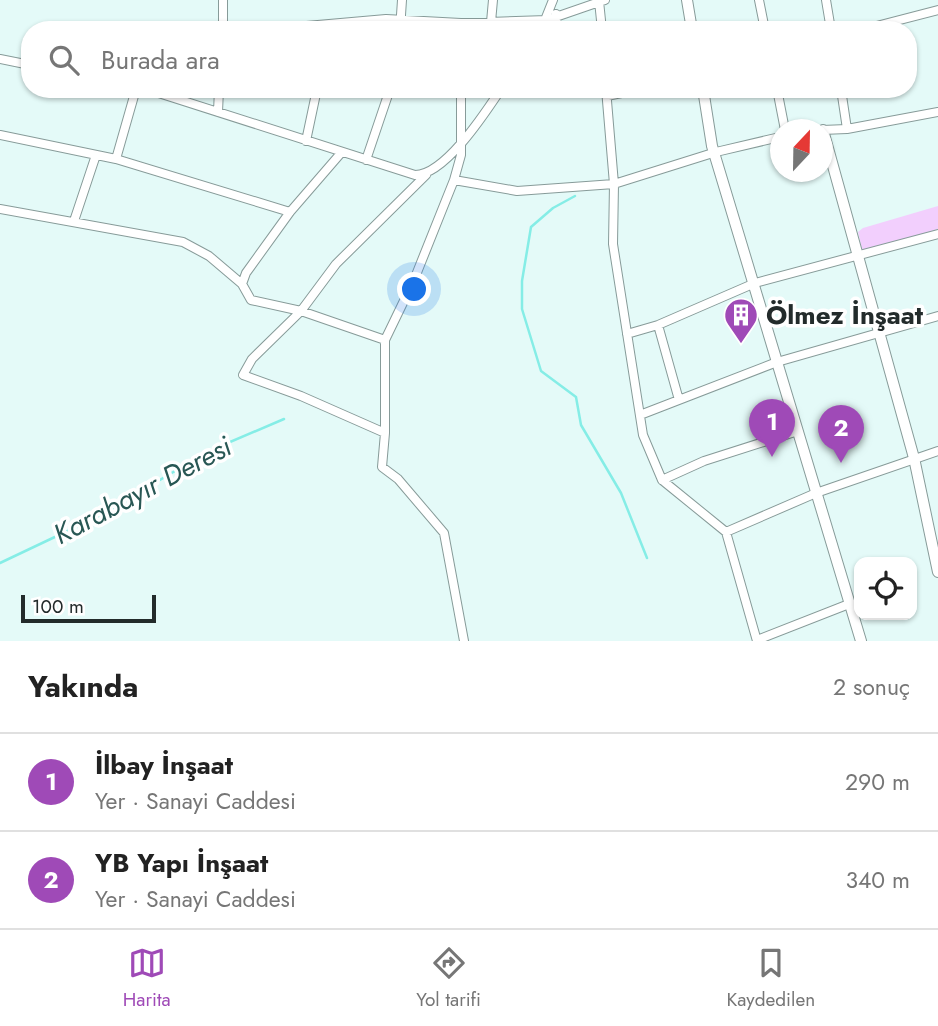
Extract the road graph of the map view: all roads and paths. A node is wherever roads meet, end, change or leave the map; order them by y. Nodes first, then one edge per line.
1 (223, 0) edge
2 (402, 0) edge
3 (494, 0) edge
4 (553, 0) edge
5 (687, 0) edge
6 (759, 0) edge
7 (826, 0) edge
8 (602, 1) edge
9 (938, 10) edge
10 (556, 14) junction
11 (401, 20) junction
12 (547, 20) junction
13 (223, 21) edge
14 (391, 21) edge
15 (411, 21) edge
16 (491, 21) edge
17 (519, 21) edge
18 (557, 21) edge
19 (602, 21) edge
20 (690, 21) edge
21 (763, 21) edge
22 (830, 21) edge
23 (896, 21) edge
24 (0, 59) edge
25 (21, 63) edge
26 (133, 98) edge
27 (173, 98) edge
28 (219, 98) edge
29 (315, 98) edge
30 (387, 98) edge
31 (461, 98) edge
32 (494, 98) edge
33 (606, 98) edge
34 (704, 98) edge
35 (779, 98) edge
36 (842, 98) edge
37 (938, 112) edge
38 (218, 113) junction
39 (783, 119) edge
40 (833, 130) edge
41 (847, 130) junction
42 (0, 135) edge
43 (770, 139) edge
44 (306, 141) junction
45 (461, 142) junction
46 (341, 152) junction
47 (716, 152) junction
48 (96, 155) junction
49 (116, 159) junction
50 (366, 160) junction
51 (833, 166) edge
52 (426, 175) junction
53 (454, 180) junction
54 (614, 184) junction
55 (0, 209) edge
56 (290, 212) junction
57 (74, 221) junction
58 (938, 233) edge
59 (858, 255) junction
60 (755, 283) junction
61 (242, 284) junction
62 (301, 312) junction
63 (938, 316) edge
64 (658, 325) junction
65 (878, 331) junction
66 (627, 334) junction
67 (385, 340) junction
68 (777, 362) junction
69 (679, 400) junction
70 (640, 415) junction
71 (798, 431) junction
72 (385, 433) junction
73 (938, 451) edge
74 (914, 458) junction
75 (662, 480) junction
76 (816, 493) junction
77 (726, 532) junction
78 (938, 572) edge
79 (849, 604) junction
80 (464, 641) edge
81 (757, 641) edge
82 (861, 641) edge

1 - 13 street
2 - 11 street
3 - 16 street
4 - 12 street
5 - 20 street
6 - 21 street
7 - 22 street
8 - 10 street
8 - 19 street
9 - 23 street
10 - 12 street
10 - 18 street
11 - 14 street
11 - 15 street
12 - 17 street
24 - 25 street
26 - 49 street
27 - 38 street
28 - 38 street
29 - 44 street
30 - 50 street
31 - 45 street
32 - 45 street
33 - 54 street
34 - 47 street
35 - 39 street
36 - 41 street
37 - 41 street
38 - 44 street
40 - 41 street
42 - 48 street
43 - 47 street
44 - 46 street
45 - 52 street
45 - 53 street
46 - 50 street
46 - 56 street
47 - 54 street
47 - 60 street
48 - 49 street
48 - 57 street
49 - 56 street
50 - 52 street
51 - 59 street
52 - 62 street
53 - 54 street
53 - 67 street
54 - 66 street
55 - 57 street
56 - 61 street
57 - 61 street
58 - 59 street
59 - 60 street
59 - 65 street
60 - 64 street
60 - 68 street
61 - 62 street
62 - 67 street
62 - 72 street
63 - 65 street
64 - 66 street
64 - 69 street
65 - 68 street
65 - 74 street
66 - 70 street
67 - 72 street
68 - 69 street
68 - 71 street
69 - 70 street
70 - 75 street
71 - 75 street
71 - 76 street
72 - 80 street
73 - 74 street
74 - 76 street
74 - 78 street
75 - 77 street
76 - 77 street
76 - 79 street
77 - 81 street
79 - 81 street
79 - 82 street

